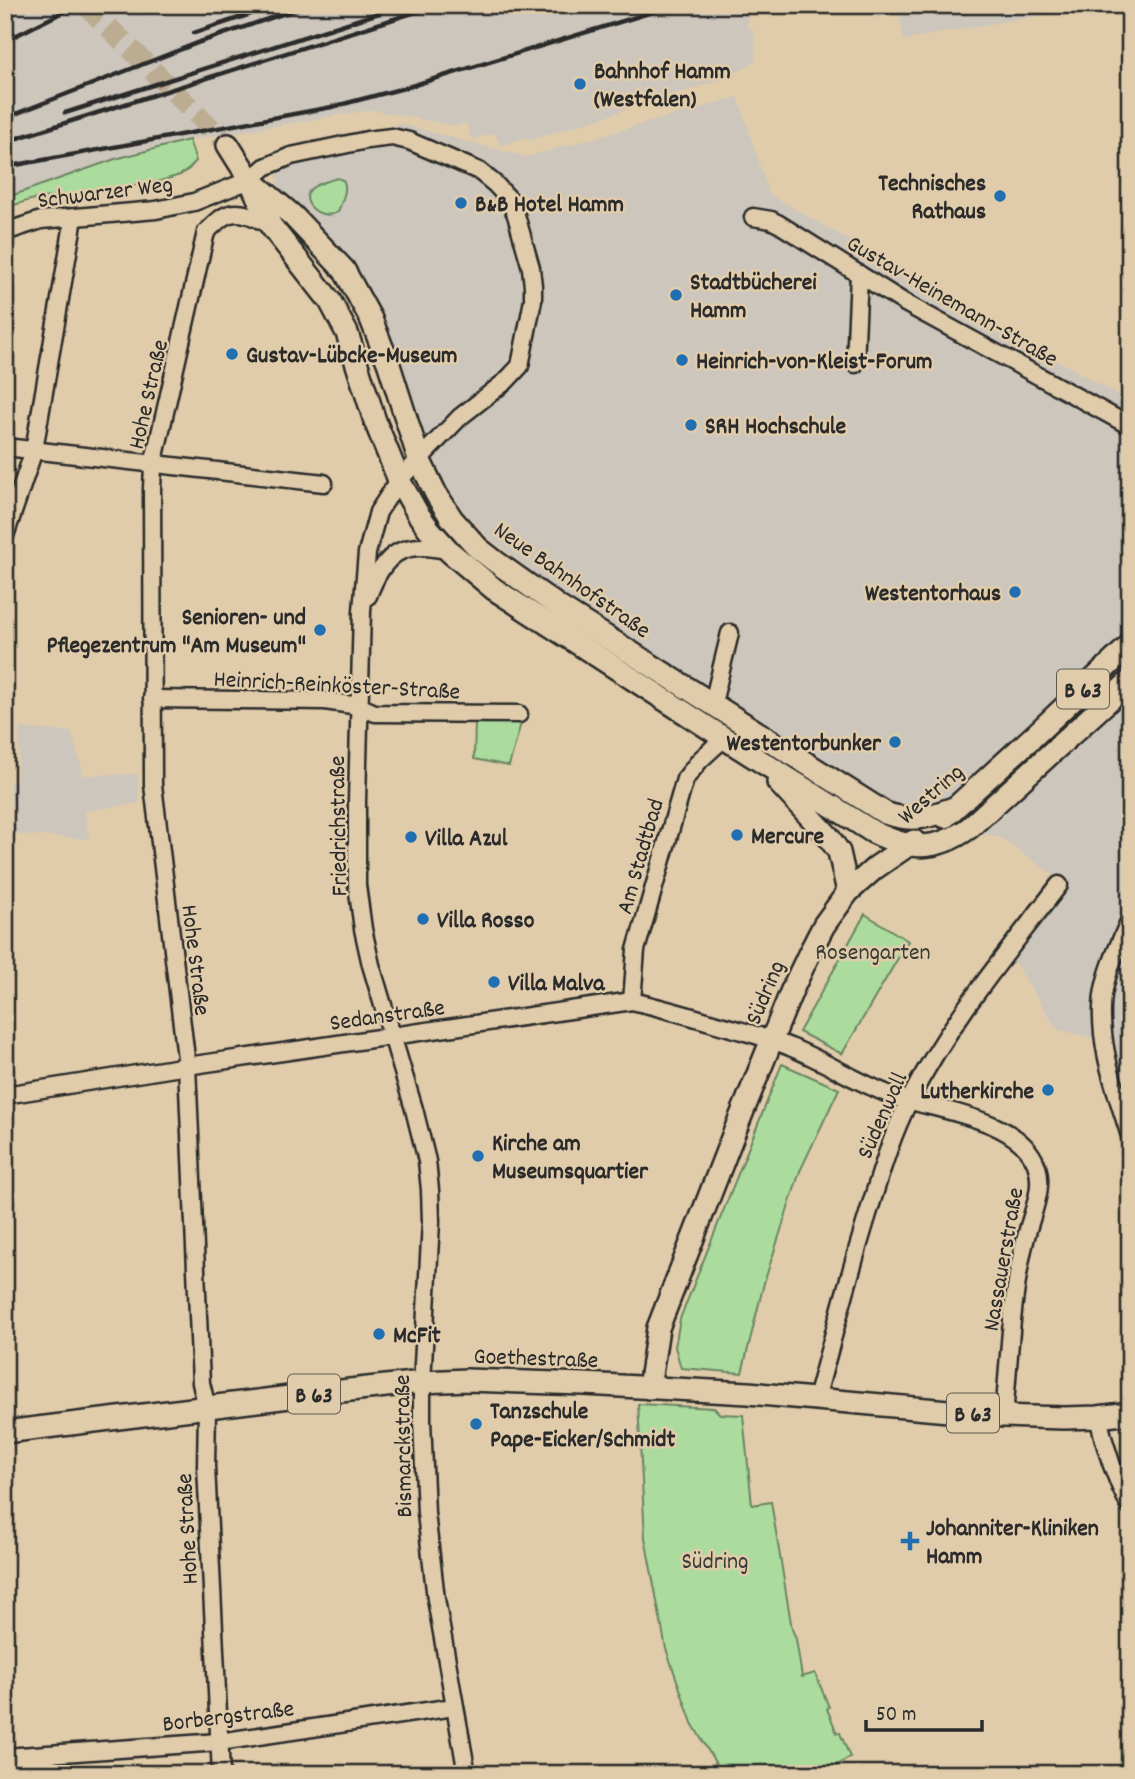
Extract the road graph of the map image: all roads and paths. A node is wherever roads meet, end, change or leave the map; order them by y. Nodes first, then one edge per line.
1 (228, 145) tunnel mouth
2 (250, 180) junction
3 (752, 217) dead end
4 (74, 218) junction
5 (271, 226) junction
6 (5, 232) edge
7 (859, 274) junction
8 (855, 363) dead end
9 (1130, 426) edge
10 (5, 447) edge
11 (34, 450) junction
12 (419, 459) junction
13 (153, 465) junction
14 (399, 480) junction
15 (324, 483) dead end
16 (5, 536) edge
17 (450, 552) junction
18 (362, 611) junction
19 (730, 633) dead end
20 (1130, 645) edge
21 (1130, 681) edge
22 (152, 699) junction
23 (713, 703) junction
24 (359, 706) junction
25 (519, 714) dead end
26 (724, 738) junction
27 (757, 759) junction
28 (954, 808) junction
29 (908, 845) junction
30 (1059, 885) dead end
31 (848, 892) junction
32 (1130, 919) edge
33 (632, 1001) junction
34 (391, 1036) junction
35 (773, 1040) junction
36 (187, 1066) junction
37 (5, 1095) edge
38 (910, 1100) junction
39 (1130, 1136) edge
40 (1030, 1153) joint
41 (422, 1382) junction
42 (649, 1388) junction
43 (816, 1399) junction
44 (207, 1408) junction
45 (1130, 1413) edge
46 (1004, 1416) junction
47 (1098, 1417) junction
48 (5, 1432) edge
49 (1130, 1507) edge
50 (454, 1707) junction
51 (219, 1742) junction
52 (5, 1757) edge
53 (221, 1774) edge
54 (467, 1774) edge

1 - 2 main road
2 - 4 street, Schwarzer Weg
2 - 5 main road, Neue Bahnhofstraße
2 - 12 main road, Neue Bahnhofstraße
2 - 12 street, Schwarzer Weg
3 - 7 street, Gustav-Heinemann-Straße
4 - 6 street, Schwarzer Weg
4 - 11 street
5 - 13 street, Hohe Straße
5 - 14 main road, Neue Bahnhofstraße
7 - 8 street
7 - 9 street, Gustav-Heinemann-Straße
10 - 11 street
11 - 13 street
11 - 16 street
12 - 14 street, Friedrichstraße
12 - 23 main road, Neue Bahnhofstraße
13 - 15 street
13 - 22 street, Hohe Straße
14 - 17 main road, Neue Bahnhofstraße
14 - 18 street, Friedrichstraße
17 - 18 street, Friedrichstraße
17 - 26 main road, Neue Bahnhofstraße
18 - 24 street, Friedrichstraße
19 - 23 street
20 - 28 main road, Westring / B 63
21 - 29 main road, Westring / B 63
22 - 24 street, Heinrich-Reinköster-Straße
22 - 36 street, Hohe Straße
23 - 28 main road, Neue Bahnhofstraße
24 - 25 street, Heinrich-Reinköster-Straße
24 - 34 street, Friedrichstraße
26 - 27 main road, Neue Bahnhofstraße
26 - 33 street, Am Stadtbad
27 - 29 main road, Neue Bahnhofstraße
27 - 31 main road
28 - 29 main road, Westring / B 63
29 - 31 main road, Südring / B 63
30 - 38 street, Südenwall
31 - 35 main road, Südring / B 63
32 - 39 street
33 - 34 street, Sedanstraße
33 - 35 street, Sedanstraße
34 - 36 street, Sedanstraße
34 - 41 street, Bismarckstraße
35 - 38 street, Sedanstraße
35 - 42 main road, Südring / B 63
36 - 37 street, Sedanstraße
36 - 44 street, Hohe Straße
38 - 40 street, Sedanstraße
38 - 43 street, Südenwall
40 - 46 street, Nassauerstraße
41 - 42 main road, Goethestraße / B 63
41 - 44 main road, Goethestraße / B 63
41 - 50 street, Bismarckstraße
42 - 43 main road, Goethestraße / B 63
43 - 46 main road, B 63
44 - 48 main road, Goethestraße / B 63
44 - 51 street, Hohe Straße
45 - 47 main road, B 63
46 - 47 main road, B 63
47 - 49 street
50 - 51 street, Borbergstraße
50 - 54 street, Bismarckstraße
51 - 52 street, Borbergstraße
51 - 53 street, Hohe Straße

